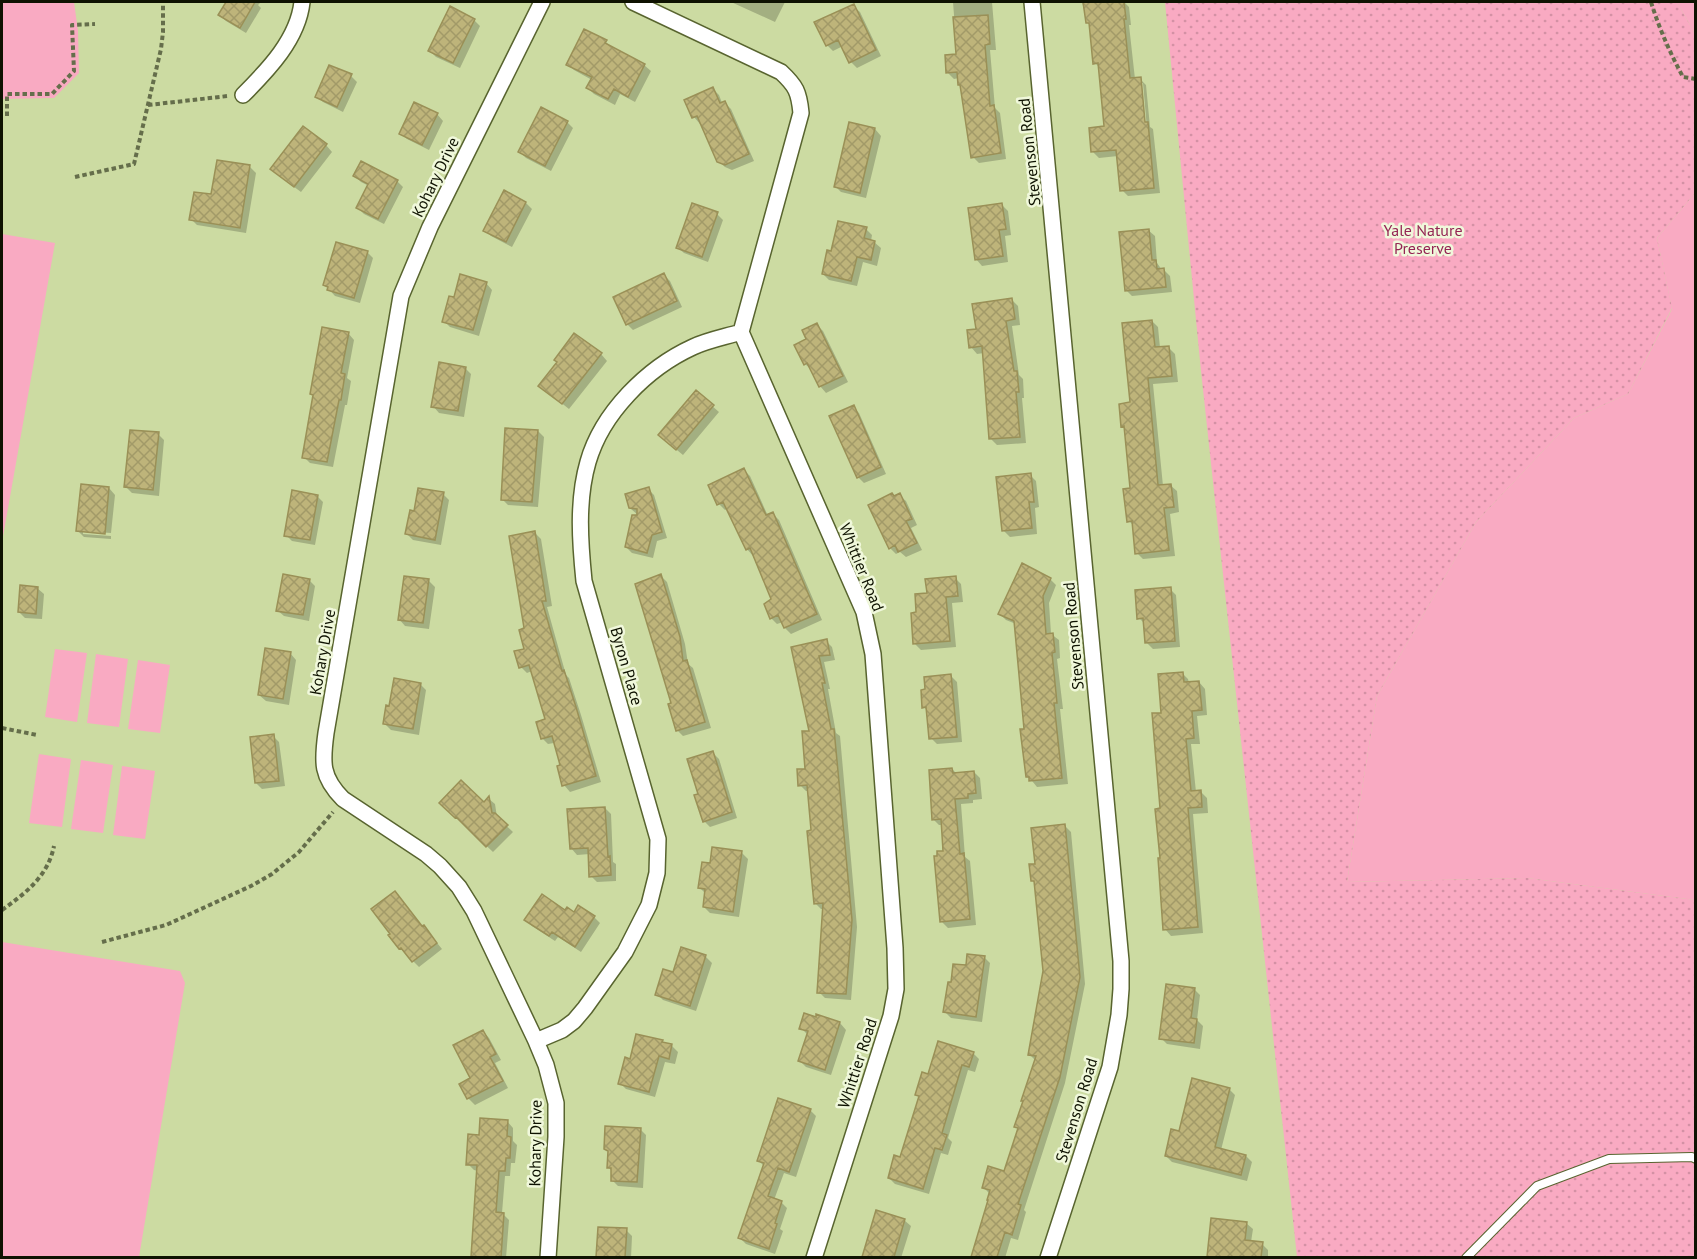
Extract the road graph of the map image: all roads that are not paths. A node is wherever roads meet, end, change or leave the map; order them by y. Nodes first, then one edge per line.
1 (302, 2) edge
2 (542, 2) edge
3 (633, 2) edge
4 (1032, 2) edge
5 (243, 95) road end
6 (741, 332) junction
7 (536, 1041) junction
8 (1695, 1159) edge
9 (548, 1257) edge
10 (814, 1257) edge
11 (1048, 1257) edge
12 (1466, 1257) edge

1 - 5 street
2 - 7 street, Kohary Drive
3 - 6 street
4 - 11 street, Stevenson Road
6 - 7 street, Byron Place
6 - 10 street, Whittier Road
7 - 9 street, Kohary Drive
8 - 12 lane

